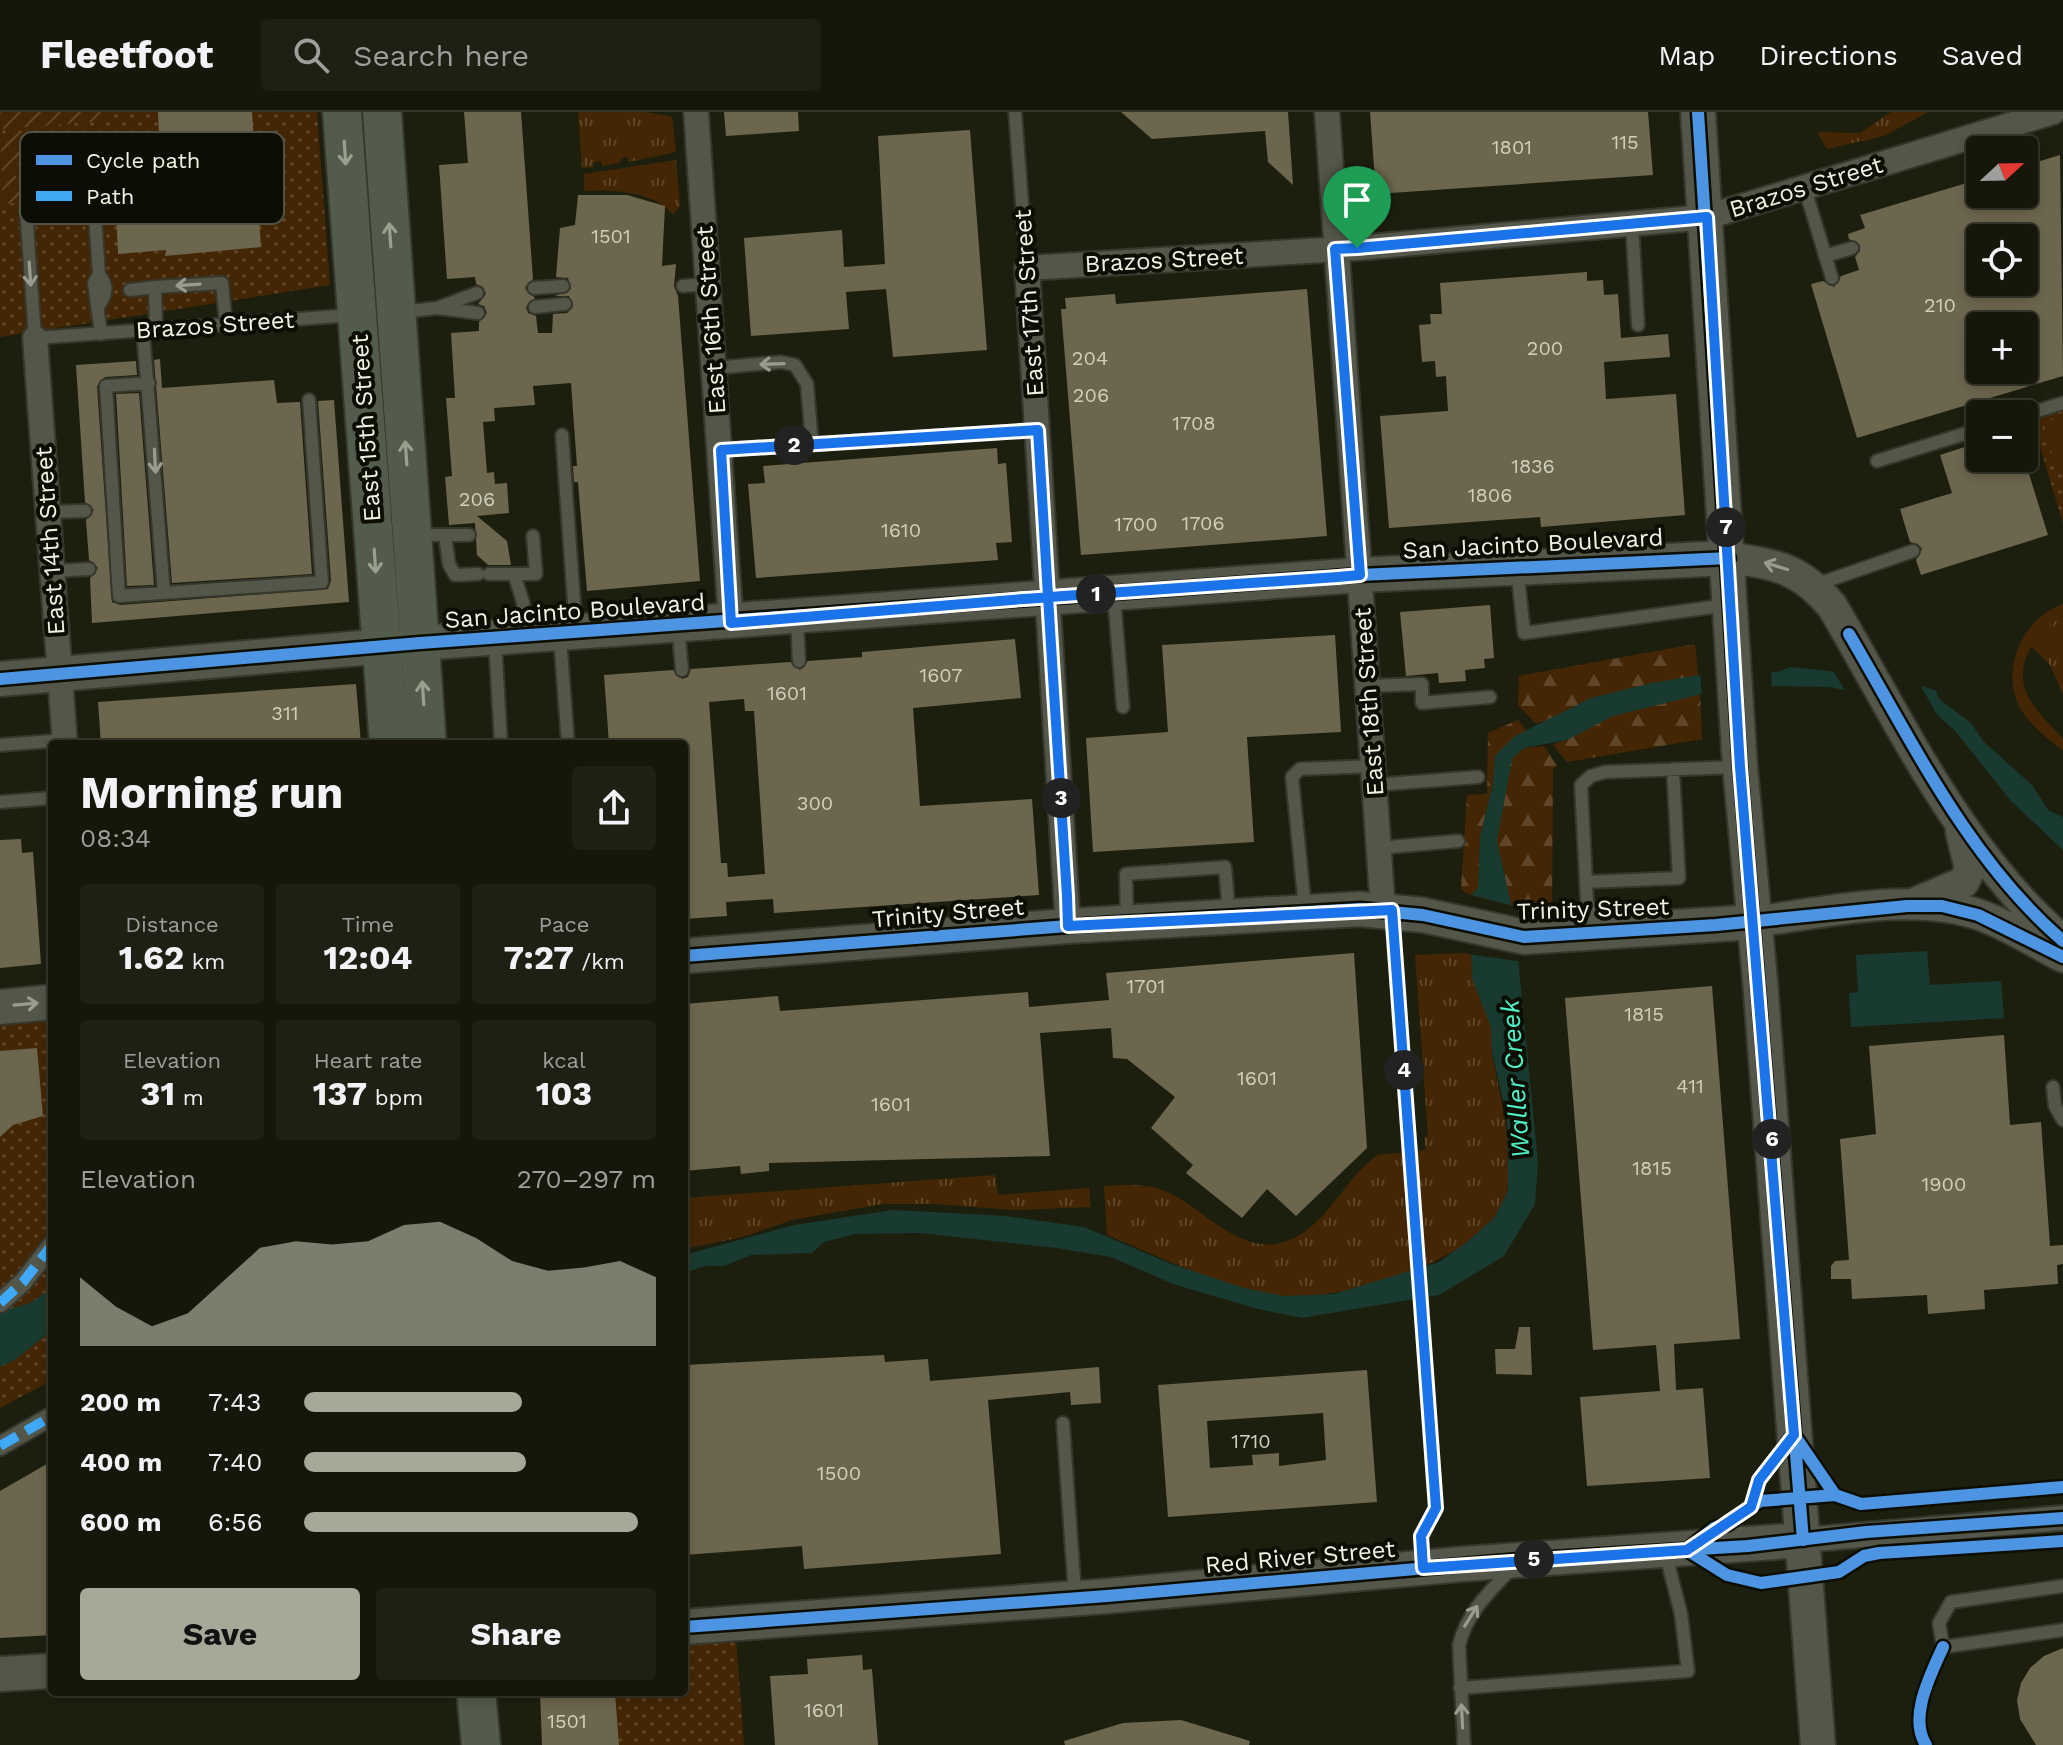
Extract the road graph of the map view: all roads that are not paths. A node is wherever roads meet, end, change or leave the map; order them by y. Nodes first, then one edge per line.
1 (342, 112) edge
2 (382, 112) edge
3 (696, 112) edge
4 (1015, 112) edge
5 (1327, 112) edge
6 (1698, 112) edge
7 (2053, 112) edge
8 (1805, 189) junction
9 (1707, 217) junction
10 (27, 224) edge
11 (95, 224) edge
12 (1632, 224) junction
13 (1852, 248) dead end
14 (1335, 249) junction
15 (1825, 256) junction
16 (1027, 268) junction
17 (1832, 278) dead end
18 (563, 286) dead end
19 (155, 287) junction
20 (534, 288) dead end
21 (130, 290) dead end
22 (477, 293) dead end
23 (565, 304) dead end
24 (535, 307) dead end
25 (437, 308) junction
26 (396, 312) junction
27 (478, 313) dead end
28 (357, 315) junction
29 (226, 324) junction
30 (1638, 325) dead end
31 (150, 330) junction
32 (101, 334) junction
33 (35, 338) junction
34 (714, 368) junction
35 (149, 383) junction
36 (309, 400) dead end
37 (2063, 403) edge
38 (2038, 411) edge
39 (1038, 430) junction
40 (1966, 433) edge
41 (562, 435) dead end
42 (812, 444) junction
43 (721, 450) junction
44 (1877, 461) dead end
45 (85, 511) dead end
46 (48, 512) junction
47 (428, 535) junction
48 (469, 535) dead end
49 (533, 536) dead end
50 (1913, 551) dead end
51 (1729, 558) junction
52 (1517, 567) junction
53 (89, 569) dead end
54 (52, 571) junction
55 (514, 574) junction
56 (1360, 575) junction
57 (1815, 585) junction
58 (164, 593) junction
59 (1114, 593) junction
60 (1049, 597) junction
61 (1730, 615) junction
62 (797, 618) junction
63 (731, 623) junction
64 (678, 626) junction
65 (568, 633) junction
66 (510, 637) junction
67 (420, 643) junction
68 (382, 646) junction
69 (799, 661) dead end
70 (682, 670) dead end
71 (60, 675) junction
72 (0, 679) edge
73 (1368, 686) junction
74 (1490, 697) dead end
75 (1123, 707) dead end
76 (65, 740) edge
77 (389, 740) edge
78 (427, 740) edge
79 (501, 740) edge
80 (568, 740) edge
81 (48, 743) edge
82 (0, 745) edge
83 (1740, 767) junction
84 (1673, 769) junction
85 (1374, 775) junction
86 (1478, 777) dead end
87 (48, 798) edge
88 (0, 802) edge
89 (1953, 808) junction
90 (1458, 841) dead end
91 (1378, 848) junction
92 (1586, 882) junction
93 (1907, 906) junction
94 (1388, 910) junction
95 (1306, 912) junction
96 (1229, 917) junction
97 (1127, 922) junction
98 (1753, 922) junction
99 (1068, 926) junction
100 (1596, 932) junction
101 (2063, 941) edge
102 (688, 956) edge
103 (2063, 957) edge
104 (48, 1002) edge
105 (0, 1007) edge
106 (2053, 1087) dead end
107 (2063, 1120) edge
108 (48, 1250) edge
109 (0, 1303) edge
110 (48, 1418) edge
111 (1063, 1423) dead end
112 (0, 1446) edge
113 (2063, 1518) edge
114 (1803, 1540) junction
115 (1665, 1551) junction
116 (1519, 1560) junction
117 (1423, 1568) junction
118 (2063, 1586) edge
119 (1075, 1598) junction
120 (688, 1627) edge
121 (2063, 1630) edge
122 (1943, 1647) junction
123 (48, 1671) edge
124 (0, 1674) edge
125 (1460, 1688) junction
126 (476, 1696) edge
127 (481, 1745) edge
128 (1464, 1745) edge
129 (1818, 1745) edge
130 (1926, 1745) edge

1 -> 28 main road, East 15th Street
26 -> 2 main road, East 15th Street
3 - 34 street, East 16th Street
4 - 16 lane, East 17th Street
5 - 14 street, East 18th Street
6 - 9 main road
7 - 8 street, Brazos Street
8 - 9 street, Brazos Street
8 - 15 lane
9 - 12 street, Brazos Street
9 - 51 main road
10 -> 33 lane
11 - 32 lane
12 - 14 street, Brazos Street
12 - 30 lane
13 - 15 lane
14 - 16 street, Brazos Street
14 - 56 street, East 18th Street
15 - 17 lane
16 - 39 street, East 17th Street
18 - 20 lane
19 - 21 lane
29 -> 19 lane
19 - 31 lane
22 - 25 lane
23 - 24 lane
25 - 26 lane
25 - 27 lane
26 - 28 street, Brazos Street
47 -> 26 main road, East 15th Street
28 - 29 lane, Brazos Street
28 -> 68 main road, East 15th Street
29 - 31 lane, Brazos Street
31 - 32 lane, Brazos Street
31 - 35 lane
32 - 33 lane, Brazos Street
33 - 46 street, East 14th Street
42 -> 34 lane
34 - 43 street, East 16th Street
35 -> 58 lane
35 - 58 lane
36 - 58 lane
37 - 38 lane
39 - 42 lane
39 - 60 street, East 17th Street
40 - 44 lane
41 - 65 lane
42 - 43 lane
43 - 63 street, East 16th Street
45 - 46 lane
46 - 54 street, East 14th Street
47 - 48 lane
47 - 55 lane
47 - 67 main road, East 15th Street
49 - 55 lane
50 - 57 lane
51 - 52 main road, San Jacinto Boulevard
57 -> 51 street, San Jacinto Boulevard
51 - 61 main road
52 - 56 main road, San Jacinto Boulevard
52 - 61 lane
53 - 54 lane
54 - 71 street, East 14th Street
55 - 66 lane
56 - 59 main road, San Jacinto Boulevard
56 - 73 street, East 18th Street
57 - 89 street, San Jacinto Boulevard
59 - 60 main road, San Jacinto Boulevard
59 - 75 lane
60 - 62 main road, San Jacinto Boulevard
60 - 99 street, East 17th Street
61 - 83 main road
62 - 63 main road, San Jacinto Boulevard
62 - 69 lane
63 - 64 main road, San Jacinto Boulevard
64 - 65 main road, San Jacinto Boulevard
64 - 70 lane
65 - 66 main road, San Jacinto Boulevard
65 - 80 lane
66 - 67 main road, San Jacinto Boulevard
66 - 79 lane
67 - 68 main road, San Jacinto Boulevard
78 -> 67 main road, East 15th Street
68 - 71 main road, San Jacinto Boulevard
68 - 77 main road, East 15th Street
71 - 72 main road, San Jacinto Boulevard
71 - 76 street, East 14th Street
73 - 74 lane
73 - 85 street, East 18th Street
81 - 82 lane
83 - 84 lane
83 - 98 main road
84 - 92 lane
84 - 92 lane
85 - 86 lane
85 - 91 street, East 18th Street
85 - 95 lane
87 - 88 lane
89 - 93 street
89 - 101 street, San Jacinto Boulevard
90 - 91 lane
91 - 94 street, East 18th Street
92 - 100 lane
93 - 98 street, Trinity Street
93 - 103 street, Trinity Street
94 - 95 main road, Trinity Street
94 - 100 main road, Trinity Street
94 - 117 lane
95 - 96 main road, Trinity Street
96 - 97 main road, Trinity Street
96 - 97 lane
97 - 99 main road, Trinity Street
98 - 100 main road, Trinity Street
98 - 114 main road
99 - 102 main road, Trinity Street
105 -> 104 main road
106 - 107 lane
108 - 109 street
110 - 112 street
111 - 119 lane
113 - 114 street, Red River Street
114 - 115 main road, Red River Street
114 - 129 main road
115 - 116 main road, Red River Street
115 - 125 lane
116 - 117 main road, Red River Street
125 -> 116 lane
117 - 119 main road, Red River Street
118 - 122 lane
119 - 120 main road, Red River Street
121 - 122 lane
122 - 130 lane
123 - 124 main road
128 -> 125 lane
126 - 127 main road

